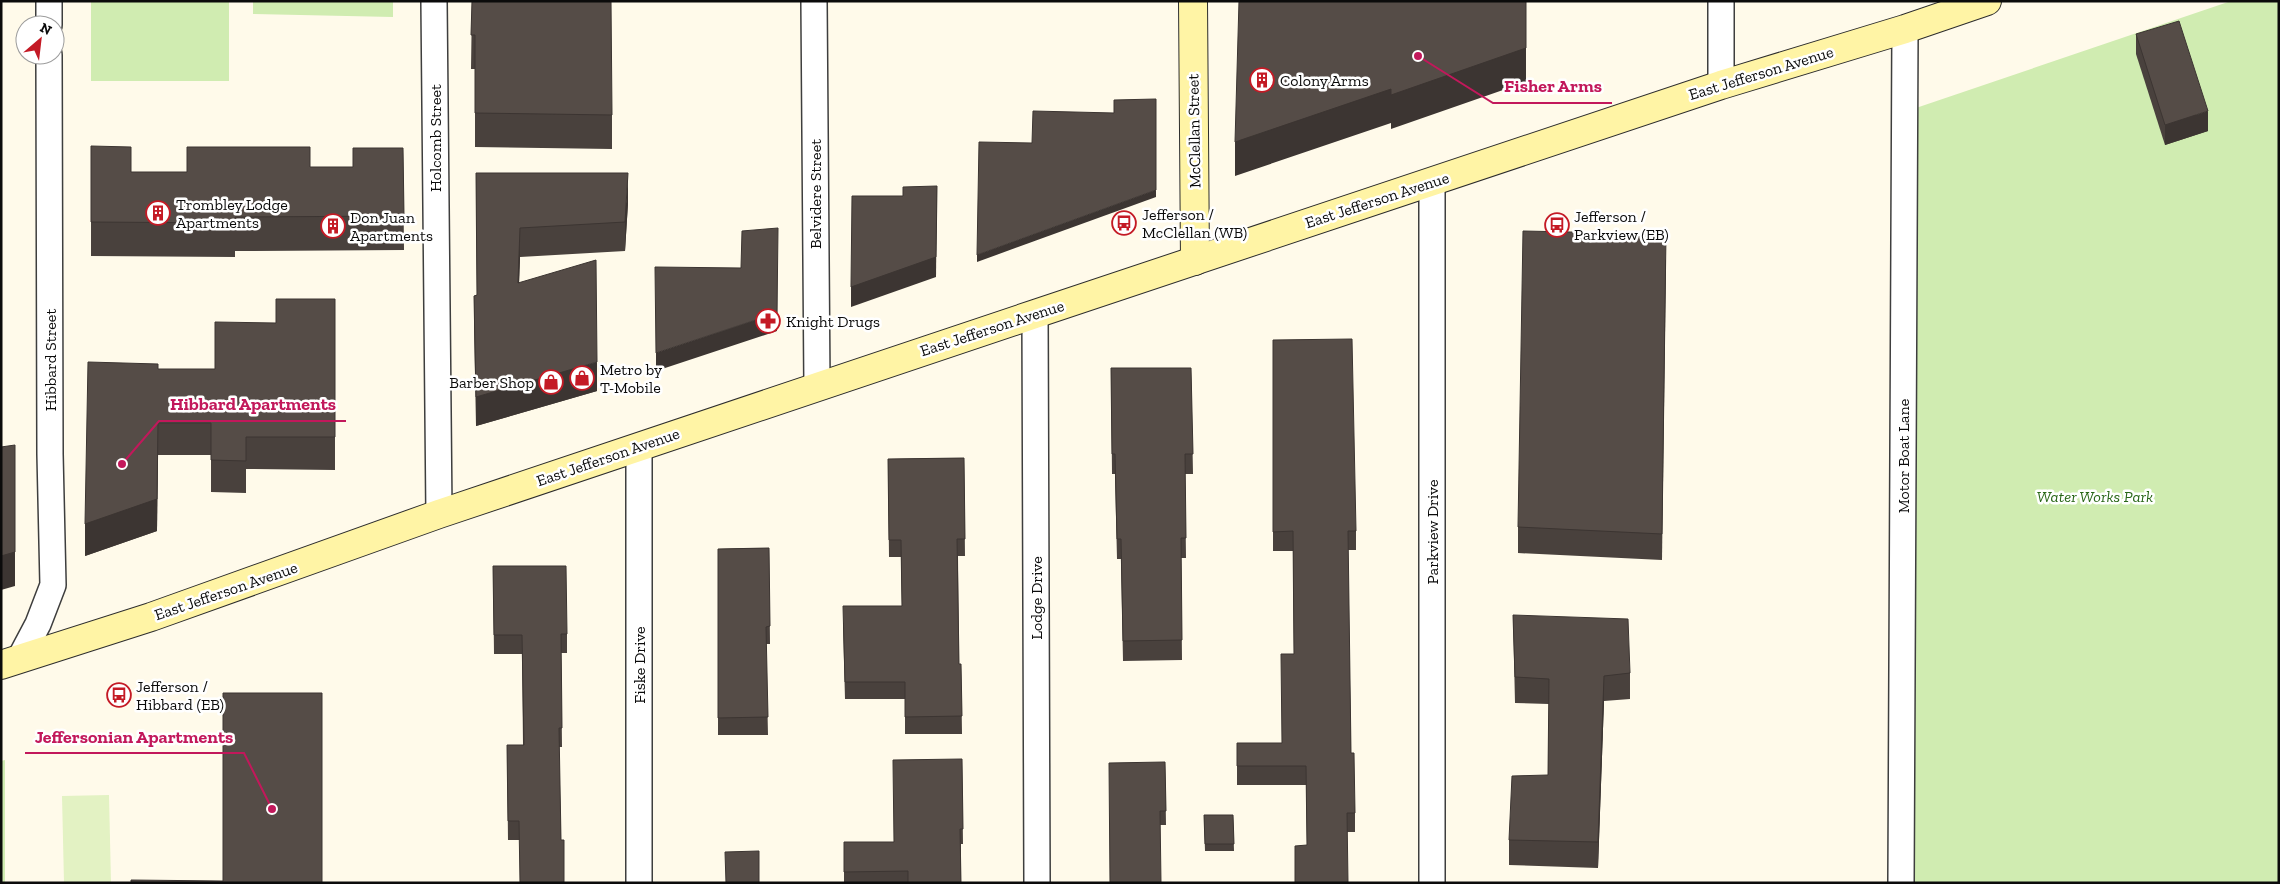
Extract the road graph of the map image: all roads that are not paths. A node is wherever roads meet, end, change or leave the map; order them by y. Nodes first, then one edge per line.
1 (49, 1) edge
2 (434, 1) edge
3 (814, 1) edge
4 (1193, 1) edge
5 (1721, 1) edge
6 (1987, 1) edge
7 (49, 15) edge
8 (1905, 29) junction
9 (49, 65) edge
10 (1721, 85) junction
11 (1432, 182) junction
12 (1195, 261) junction
13 (1035, 314) junction
14 (816, 387) junction
15 (639, 447) junction
16 (439, 514) junction
17 (11, 661) edge
18 (639, 883) edge
19 (1037, 883) edge
20 (1432, 883) edge
21 (1901, 883) edge

1 - 7 street
2 - 16 street, Holcomb Street
3 - 14 street, Belvidere Street
4 - 12 main road, McClellan Street
5 - 10 street
6 - 8 main road, East Jefferson Avenue
8 - 10 main road, East Jefferson Avenue
8 - 21 street, Motor Boat Lane
9 - 17 street, Hibbard Street
10 - 11 main road, East Jefferson Avenue
11 - 12 main road, East Jefferson Avenue
11 - 20 street, Parkview Drive
12 - 13 main road, East Jefferson Avenue
13 - 14 main road, East Jefferson Avenue
13 - 19 street, Lodge Drive
14 - 15 main road, East Jefferson Avenue
15 - 16 main road, East Jefferson Avenue
15 - 18 street, Fiske Drive
16 - 17 main road, East Jefferson Avenue

